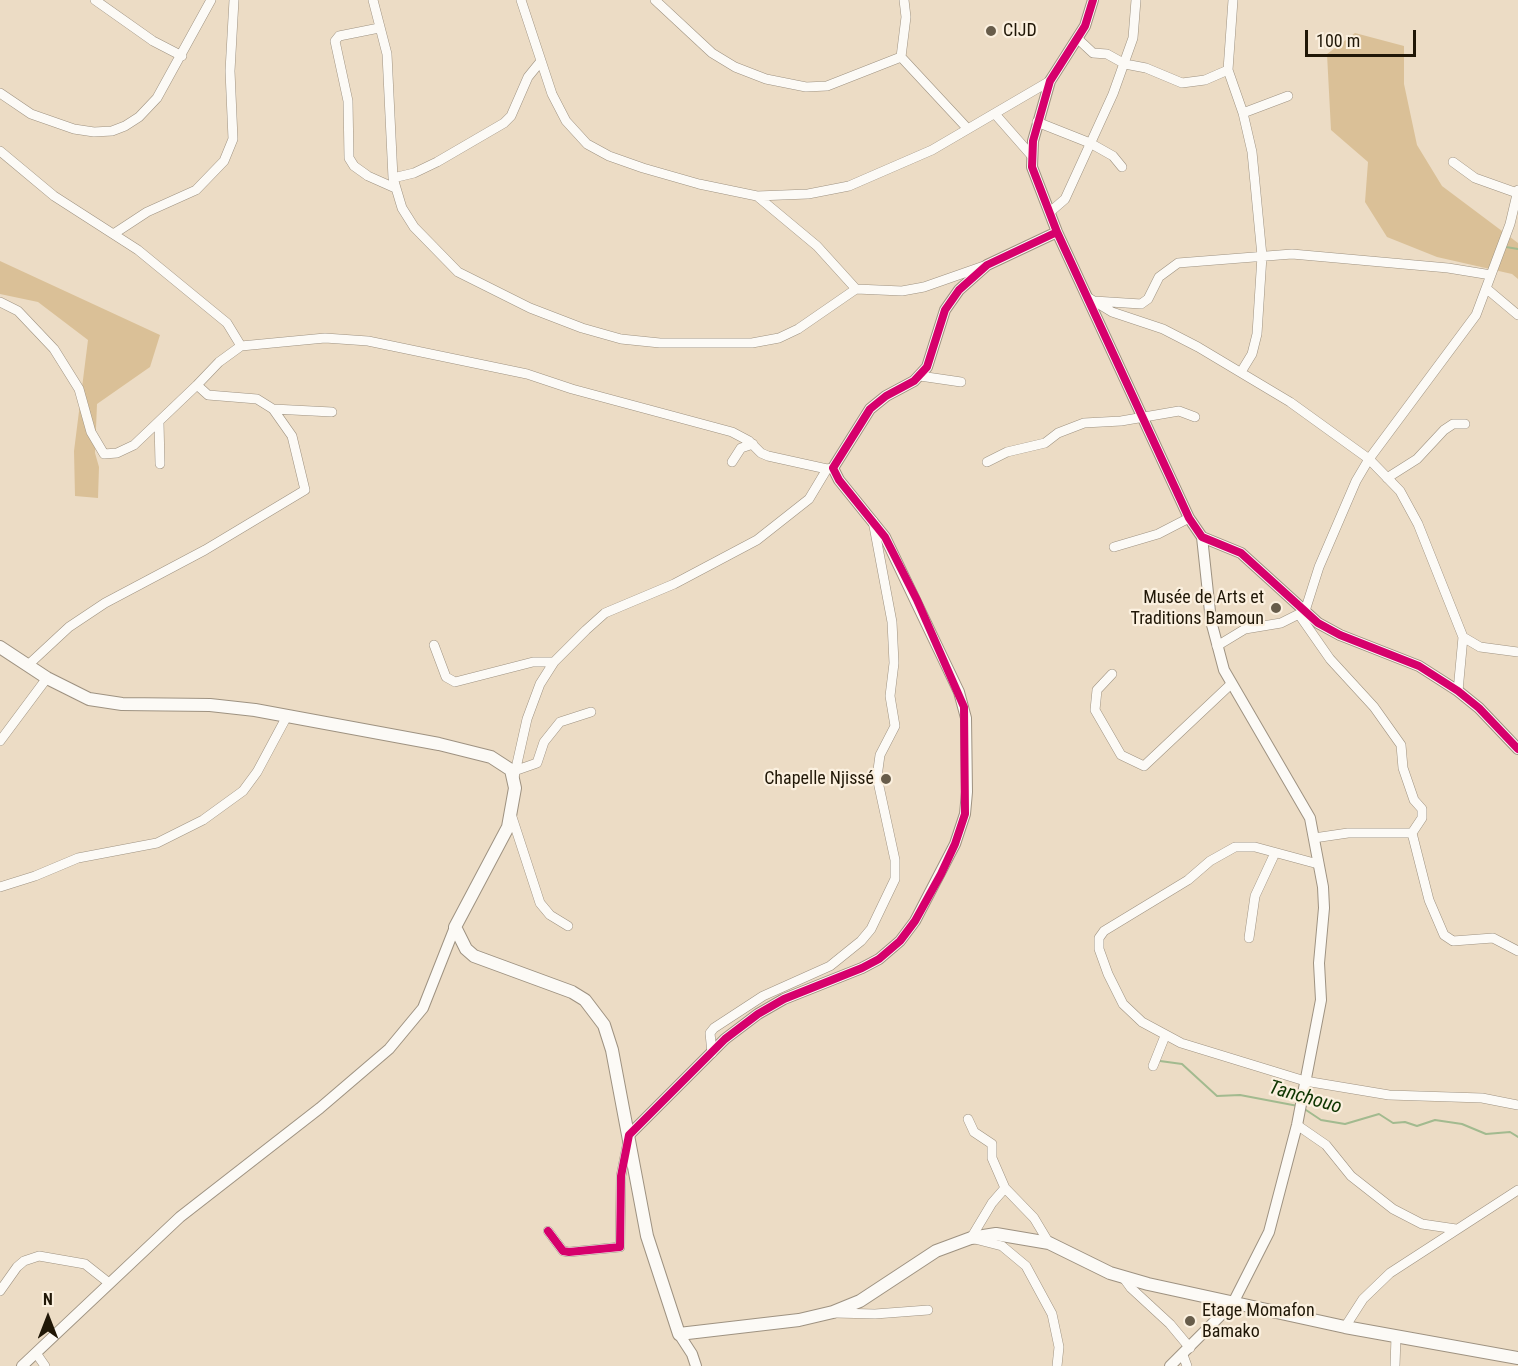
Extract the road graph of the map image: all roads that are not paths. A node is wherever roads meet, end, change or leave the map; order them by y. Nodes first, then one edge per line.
1 (95, 0) edge
2 (211, 0) edge
3 (234, 0) edge
4 (373, 0) edge
5 (521, 0) edge
6 (655, 0) edge
7 (904, 0) edge
8 (1093, 0) edge
9 (1136, 0) edge
10 (1233, 0) edge
11 (379, 28) junction
12 (1077, 39) junction
13 (182, 57) junction
14 (901, 57) junction
15 (541, 61) junction
16 (1125, 64) junction
17 (1228, 70) junction
18 (1050, 81) junction
19 (0, 93) edge
20 (1288, 96) dead end
21 (1243, 112) junction
22 (995, 114) junction
23 (1037, 122) junction
24 (967, 128) junction
25 (1090, 143) junction
26 (0, 151) edge
27 (1031, 155) junction
28 (1453, 162) dead end
29 (1122, 167) dead end
30 (394, 183) junction
31 (1518, 191) edge
32 (757, 196) junction
33 (1050, 212) junction
34 (1057, 232) junction
35 (115, 233) junction
36 (1262, 256) junction
37 (987, 265) junction
38 (1491, 275) junction
39 (1487, 288) junction
40 (856, 290) junction
41 (1092, 299) junction
42 (0, 302) edge
43 (1518, 315) edge
44 (241, 346) junction
45 (1241, 372) junction
46 (920, 376) junction
47 (962, 382) dead end
48 (197, 385) junction
49 (273, 409) junction
50 (332, 412) dead end
51 (1144, 416) junction
52 (1195, 417) dead end
53 (159, 422) junction
54 (1465, 424) dead end
55 (753, 444) junction
56 (1369, 459) junction
57 (732, 462) dead end
58 (987, 462) dead end
59 (160, 464) dead end
60 (830, 469) junction
61 (1388, 478) junction
62 (872, 518) junction
63 (1189, 518) junction
64 (1202, 537) junction
65 (1114, 547) dead end
66 (1303, 613) junction
67 (1463, 637) junction
68 (434, 645) dead end
69 (1217, 646) junction
70 (0, 648) edge
71 (1517, 652) edge
72 (554, 662) junction
73 (27, 666) junction
74 (1112, 674) dead end
75 (46, 678) junction
76 (1230, 685) junction
77 (1458, 691) junction
78 (591, 712) dead end
79 (287, 716) junction
80 (0, 741) edge
81 (1518, 749) edge
82 (516, 774) junction
83 (512, 814) junction
84 (1412, 833) junction
85 (1314, 838) junction
86 (1275, 853) junction
87 (1318, 864) junction
88 (0, 886) edge
89 (568, 926) dead end
90 (455, 927) junction
91 (1249, 938) dead end
92 (1518, 951) edge
93 (1165, 1036) junction
94 (712, 1053) junction
95 (1153, 1066) dead end
96 (1305, 1081) junction
97 (1518, 1105) edge
98 (968, 1119) dead end
99 (1297, 1125) junction
100 (629, 1135) junction
101 (1005, 1188) junction
102 (1518, 1190) edge
103 (1456, 1229) junction
104 (548, 1231) dead end
105 (971, 1238) junction
106 (1049, 1243) junction
107 (1123, 1277) junction
108 (109, 1283) junction
109 (0, 1291) edge
110 (1233, 1303) junction
111 (928, 1310) dead end
112 (833, 1312) junction
113 (1345, 1327) junction
114 (679, 1334) junction
115 (1396, 1337) junction
116 (1186, 1351) junction
117 (36, 1353) junction
118 (1518, 1358) edge
119 (22, 1366) edge
120 (45, 1366) edge
121 (696, 1366) edge
122 (1058, 1366) edge
123 (1170, 1366) edge
124 (1187, 1366) edge
125 (1395, 1366) edge

1 - 13 street
2 - 13 street
3 - 35 street
4 - 11 street
5 - 15 street
6 - 14 street
7 - 14 street
8 - 12 street
9 - 16 street
10 - 17 street
11 - 30 street
11 - 30 street
12 - 16 street
12 - 18 street
13 - 19 street
14 - 24 street
15 - 30 street
15 - 32 street
16 - 17 street
16 - 25 street
17 - 21 street
18 - 22 street
18 - 23 street
20 - 21 street
21 - 36 street
22 - 24 street
22 - 27 street
23 - 25 street
23 - 27 street
24 - 32 street
25 - 29 street
25 - 33 street
26 - 35 street
27 - 33 street
28 - 31 street
30 - 40 street
31 - 38 street
32 - 40 street
33 - 34 street
34 - 37 street
34 - 41 street
35 - 44 street
36 - 38 street
36 - 41 street
36 - 45 street
37 - 40 street
37 - 46 street
38 - 39 street
39 - 43 street
39 - 56 street
41 - 45 street
41 - 51 street
42 - 53 street
44 - 48 street
44 - 55 street
45 - 56 street
46 - 47 street
46 - 60 street
48 - 49 street
48 - 53 street
49 - 50 street
49 - 73 street
51 - 52 street
51 - 58 street
51 - 63 street
53 - 59 street
54 - 61 street
55 - 57 street
55 - 60 street
56 - 61 street
56 - 66 street
60 - 62 street
60 - 72 street
61 - 67 street
62 - 94 street
62 - 94 street
63 - 64 street
63 - 65 street
64 - 66 street
64 - 69 street
66 - 69 street
66 - 77 street
66 - 84 street
67 - 71 street
67 - 77 street
68 - 72 street
69 - 76 street
70 - 73 main road
72 - 82 street
73 - 75 main road
74 - 76 street
75 - 79 main road
75 - 80 street
76 - 85 street
77 - 81 street
78 - 82 street
79 - 82 main road
79 - 88 street
82 - 83 main road
83 - 89 street
83 - 90 main road
84 - 85 street
84 - 92 street
85 - 87 street
86 - 87 street
86 - 91 street
86 - 93 street
87 - 96 street
90 - 100 main road
90 - 108 street
93 - 95 street
93 - 96 street
94 - 100 street
96 - 97 street
96 - 99 street
98 - 101 street
99 - 103 street
99 - 110 street
100 - 104 street
100 - 114 main road
101 - 105 street
101 - 106 street
102 - 103 street
103 - 113 street
105 - 106 main road
105 - 112 main road
105 - 122 street
106 - 107 main road
107 - 110 main road
107 - 116 street
108 - 109 street
108 - 117 street
110 - 113 main road
110 - 116 street
111 - 112 street
112 - 114 main road
113 - 115 main road
114 - 121 street
115 - 118 main road
115 - 125 street
116 - 123 street
116 - 124 street
117 - 119 street
117 - 120 street

